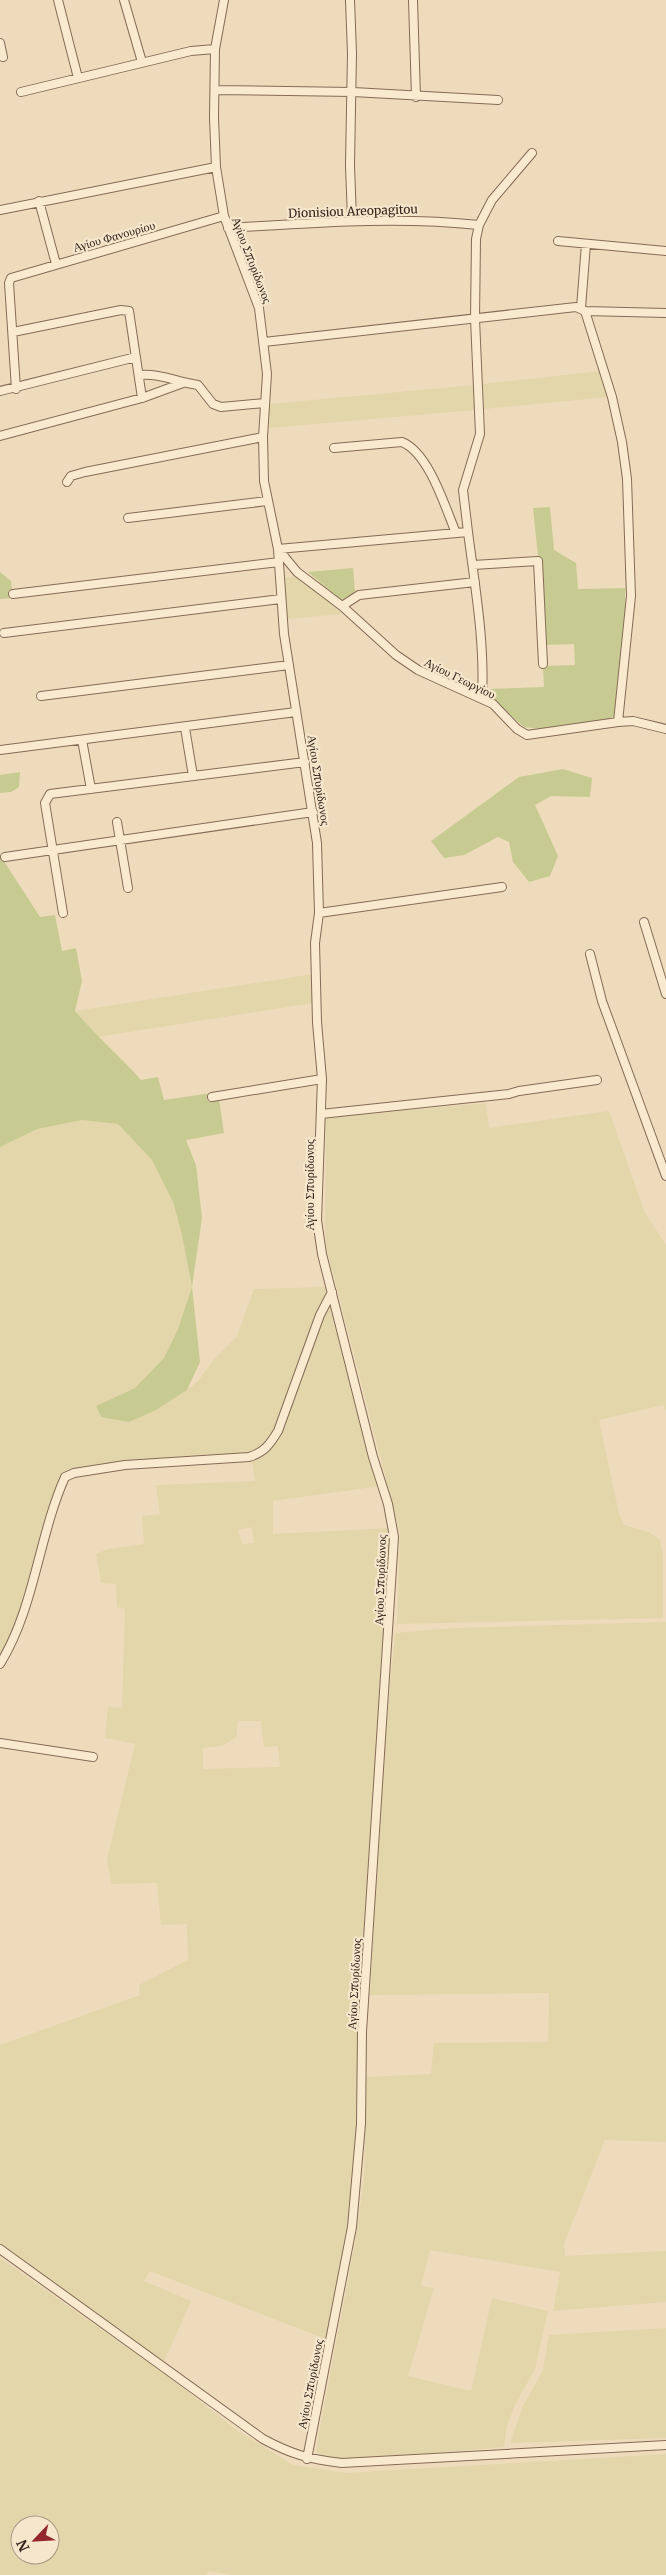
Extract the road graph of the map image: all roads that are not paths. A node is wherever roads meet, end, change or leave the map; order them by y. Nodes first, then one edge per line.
1 (58, 0) edge
2 (124, 0) edge
3 (224, 0) edge
4 (350, 0) edge
5 (413, 0) edge
6 (0, 43) edge
7 (215, 49) junction
8 (3, 57) dead end
9 (142, 62) junction
10 (78, 78) junction
11 (215, 90) junction
12 (21, 92) dead end
13 (353, 92) junction
14 (416, 97) junction
15 (498, 100) dead end
16 (532, 153) dead end
17 (216, 167) junction
18 (39, 200) junction
19 (0, 210) edge
20 (224, 216) junction
21 (352, 220) junction
22 (479, 224) junction
23 (228, 228) junction
24 (558, 242) dead end
25 (586, 244) junction
26 (666, 251) edge
27 (56, 264) junction
28 (583, 310) junction
29 (666, 313) edge
30 (475, 319) junction
31 (13, 332) junction
32 (264, 342) junction
33 (136, 357) junction
34 (139, 375) junction
35 (183, 383) junction
36 (16, 389) junction
37 (0, 391) edge
38 (142, 398) junction
39 (265, 403) junction
40 (0, 436) edge
41 (263, 438) junction
42 (334, 448) dead end
43 (67, 482) dead end
44 (267, 502) junction
45 (128, 518) dead end
46 (468, 532) junction
47 (456, 533) junction
48 (278, 549) junction
49 (279, 562) junction
50 (473, 565) junction
51 (297, 572) junction
52 (279, 574) junction
53 (475, 582) junction
54 (13, 594) dead end
55 (281, 599) junction
56 (342, 606) junction
57 (4, 633) dead end
58 (543, 664) dead end
59 (289, 666) junction
60 (41, 696) dead end
61 (482, 698) junction
62 (296, 712) junction
63 (618, 722) junction
64 (185, 728) junction
65 (666, 728) edge
66 (82, 740) junction
67 (0, 750) edge
68 (305, 762) junction
69 (193, 776) junction
70 (91, 788) junction
71 (314, 812) junction
72 (117, 822) dead end
73 (119, 840) junction
74 (53, 849) junction
75 (5, 857) dead end
76 (502, 887) dead end
77 (128, 888) dead end
78 (63, 913) dead end
79 (319, 913) junction
80 (644, 922) dead end
81 (590, 954) dead end
82 (666, 994) edge
83 (322, 1079) junction
84 (597, 1080) dead end
85 (212, 1097) dead end
86 (321, 1114) junction
87 (666, 1176) edge
88 (332, 1292) junction
89 (0, 1664) edge
90 (0, 1743) edge
91 (93, 1757) dead end
92 (0, 2249) edge
93 (666, 2445) edge
94 (307, 2459) junction

1 - 10 street
2 - 9 street
3 - 7 street, Αγίου Σπυρίδωνος
4 - 13 street
5 - 14 street
6 - 8 street
7 - 9 street
7 - 11 street, Αγίου Σπυρίδωνος
9 - 10 street
10 - 12 street
11 - 13 street
11 - 17 street, Αγίου Σπυρίδωνος
13 - 14 street
13 - 21 street
14 - 15 street
16 - 22 street
17 - 18 street
17 - 20 street, Αγίου Σπυρίδωνος
18 - 19 street
18 - 27 street
20 - 23 street, Αγίου Σπυρίδωνος
20 - 27 street, Αγίου Φανουρίου
21 - 22 street, Dionisiou Areopagitou
21 - 23 street, Dionisiou Areopagitou
22 - 30 street
23 - 32 street, Αγίου Σπυρίδωνος
24 - 25 street
25 - 26 street
25 - 28 street
27 - 31 street, Αγίου Φανουρίου
28 - 29 street
28 - 30 street
28 - 63 street
30 - 32 street
30 - 46 street
31 - 33 street
31 - 36 street
32 - 39 street, Αγίου Σπυρίδωνος
33 - 34 street
33 - 36 street
34 - 35 street
34 - 38 street
35 - 38 street
35 - 39 street
36 - 37 street
38 - 40 street
39 - 41 street, Αγίου Σπυρίδωνος
41 - 43 street
41 - 44 street, Αγίου Σπυρίδωνος
42 - 47 street
44 - 45 street
44 - 48 street, Αγίου Σπυρίδωνος
46 - 47 street
46 - 50 street
47 - 48 street
48 - 49 street, Αγίου Σπυρίδωνος
48 - 51 street, Αγίου Γεωργίου
49 - 52 street, Αγίου Σπυρίδωνος
49 - 54 street
50 - 53 street
50 - 58 street
51 - 52 street
51 - 56 street, Αγίου Γεωργίου
52 - 55 street, Αγίου Σπυρίδωνος
53 - 56 street
53 - 61 street
55 - 57 street
55 - 59 street, Αγίου Σπυρίδωνος
56 - 61 street, Αγίου Γεωργίου
59 - 60 street
59 - 62 street, Αγίου Σπυρίδωνος
61 - 63 street, Αγίου Γεωργίου
62 - 64 street
62 - 68 street, Αγίου Σπυρίδωνος
63 - 65 street, Αγίου Γεωργίου
64 - 66 street
64 - 69 street
66 - 67 street
66 - 70 street
68 - 69 street
68 - 71 street, Αγίου Σπυρίδωνος
69 - 70 street
70 - 74 street
71 - 73 street
71 - 79 street, Αγίου Σπυρίδωνος
72 - 73 street
73 - 74 street
73 - 77 street
74 - 75 street
74 - 78 street
76 - 79 street
79 - 83 street, Αγίου Σπυρίδωνος
80 - 82 street
81 - 87 street
83 - 85 street
83 - 86 street, Αγίου Σπυρίδωνος
84 - 86 street
86 - 88 street, Αγίου Σπυρίδωνος
88 - 89 street
88 - 94 street, Αγίου Σπυρίδωνος
90 - 91 street
92 - 94 street
93 - 94 street

